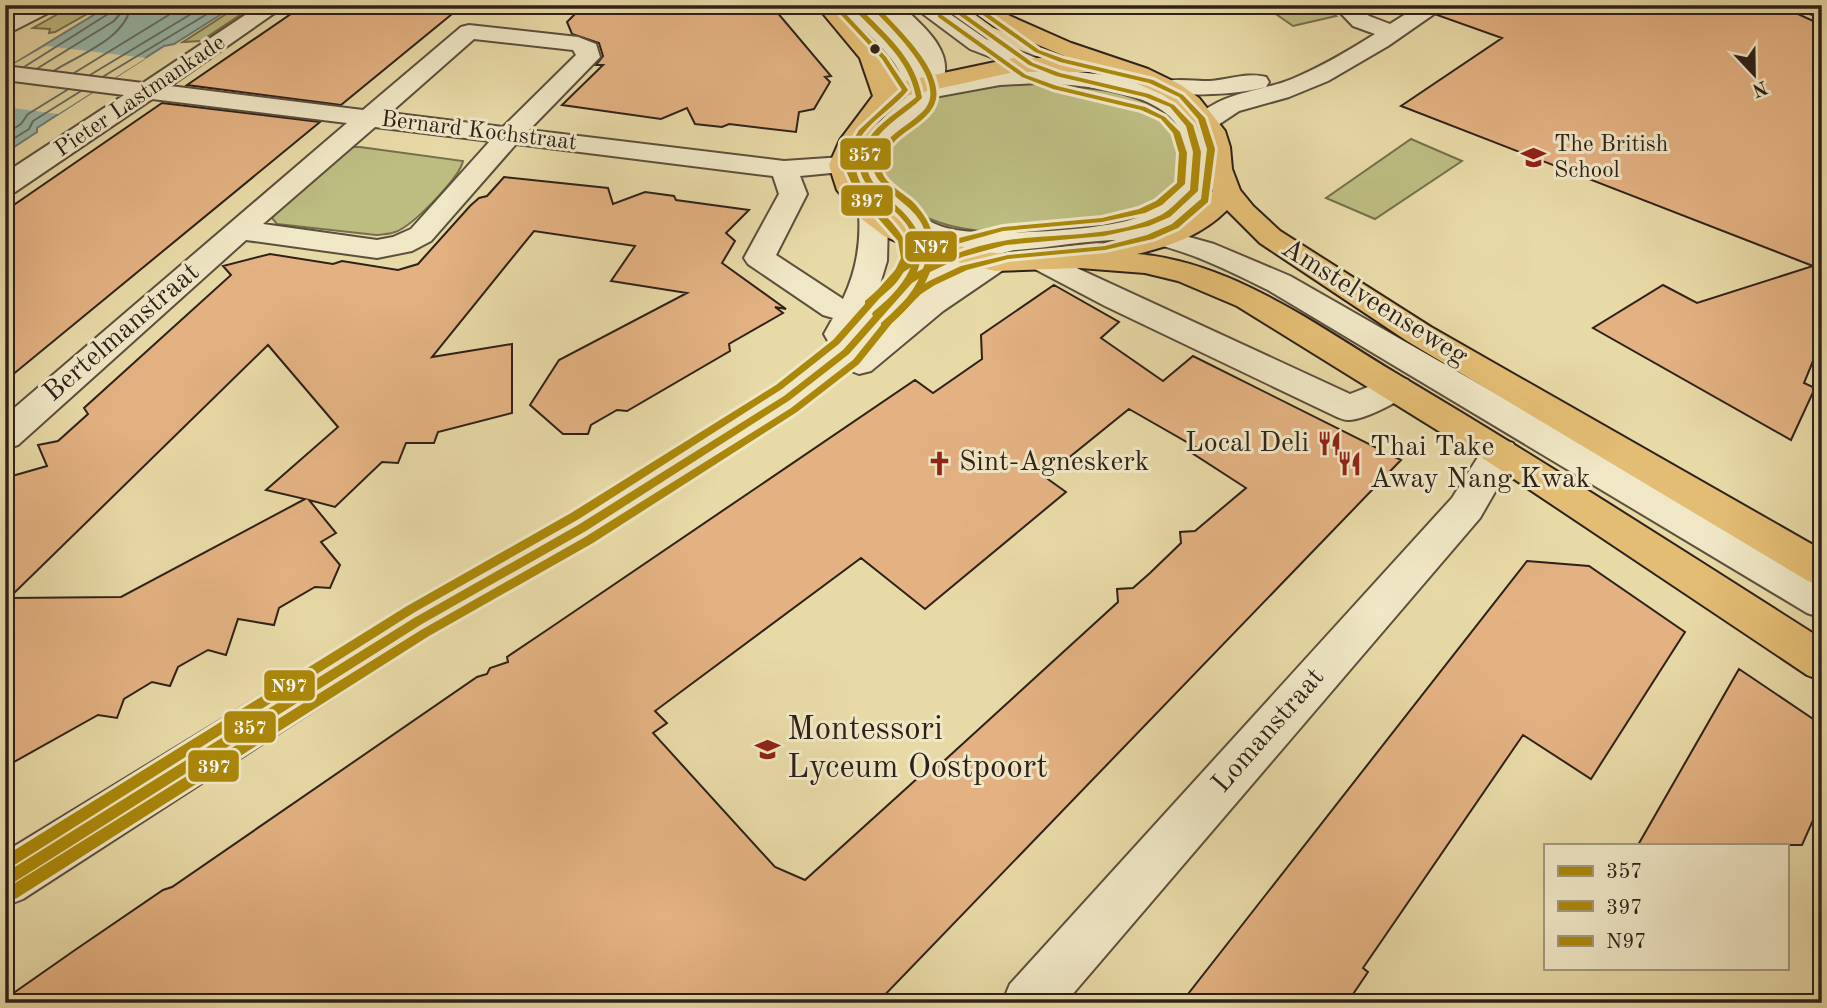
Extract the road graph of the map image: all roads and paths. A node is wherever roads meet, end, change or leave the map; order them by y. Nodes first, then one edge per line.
1 (46, 5) edge
2 (275, 5) edge
3 (827, 5) edge
4 (853, 5) edge
5 (888, 5) edge
6 (922, 5) edge
7 (948, 5) edge
8 (976, 5) edge
9 (1344, 5) edge
10 (1436, 5) edge
11 (1809, 5) edge
12 (1822, 10) edge
13 (491, 14) dead end
14 (1376, 27) junction
15 (5, 28) edge
16 (469, 32) junction
17 (924, 43) junction
18 (1029, 64) junction
19 (1098, 66) junction
20 (5, 73) edge
21 (993, 73) junction
22 (1061, 75) junction
23 (1168, 86) junction
24 (923, 88) junction
25 (148, 90) junction
26 (886, 96) junction
27 (372, 117) junction
28 (1206, 122) junction
29 (510, 135) junction
30 (843, 165) junction
31 (784, 169) junction
32 (5, 186) edge
33 (1208, 200) junction
34 (873, 214) junction
35 (239, 230) junction
36 (1122, 231) junction
37 (913, 232) junction
38 (1165, 237) junction
39 (1001, 253) junction
40 (959, 256) junction
41 (1080, 259) junction
42 (1042, 261) junction
43 (909, 281) junction
44 (1279, 283) junction
45 (857, 319) junction
46 (1396, 388) junction
47 (5, 436) edge
48 (1500, 452) junction
49 (1822, 570) edge
50 (1822, 601) edge
51 (418, 621) junction
52 (1822, 662) edge
53 (5, 881) edge
54 (1029, 1003) edge

1 - 15 street
2 - 25 street, Pieter Lastmankade
3 - 26 main road
4 - 24 street
5 - 17 street, Amstelveenseweg
6 - 18 street, Amstelveenseweg
7 - 18 street, Amstelveenseweg
8 - 19 main road, Amstelveenseweg
9 - 14 street
10 - 14 street
11 - 12 street
13 - 16 street
14 - 23 street
14 - 28 street
16 - 27 street, Bertelmanstraat
16 - 29 street
17 - 21 street, Amstelveenseweg
17 - 24 street, Amstelveenseweg
18 - 19 main road, Amstelveenseweg
18 - 21 main road, Amstelveenseweg
18 - 22 street, Amstelveenseweg
19 - 23 main road, Amstelveenseweg
20 - 25 street, Bernard Kochstraat
21 - 22 street, Amstelveenseweg
21 - 24 street, Amstelveenseweg
22 - 33 street, Amstelveenseweg
23 - 28 main road, Amstelveenseweg
24 - 26 main road, Amstelveenseweg
24 - 37 street, Amstelveenseweg
25 - 27 street, Bernard Kochstraat
25 - 32 street, Pieter Lastmankade
26 - 30 main road
27 - 29 street, Bernard Kochstraat
27 - 35 street, Bertelmanstraat
28 - 33 main road, Amstelveenseweg
29 - 31 street, Bernard Kochstraat
29 - 35 street
30 - 31 street, Bernard Kochstraat
30 - 34 main road, Amstelveenseweg
31 - 45 street
33 - 36 street, Amstelveenseweg
33 - 38 main road
33 - 44 street, Amstelveenseweg
33 - 49 main road, Amstelveenseweg
34 - 37 main road, Amstelveenseweg
34 - 45 street
35 - 47 street, Bertelmanstraat
36 - 38 street, Amstelveenseweg
36 - 39 street, Amstelveenseweg
37 - 39 street, Amstelveenseweg
37 - 40 main road, Amstelveenseweg
37 - 43 street
38 - 41 main road
38 - 44 street, Amstelveenseweg
39 - 40 street
39 - 42 main road, Amstelveenseweg
39 - 51 street
40 - 43 street
41 - 42 main road, Amstelveenseweg
41 - 46 main road, Amstelveenseweg
42 - 46 street, Amstelveenseweg
43 - 45 street
44 - 50 street, Amstelveenseweg
45 - 51 street
46 - 48 main road, Amstelveenseweg
48 - 52 main road, Amstelveenseweg
48 - 54 street, Lomanstraat
51 - 53 street

